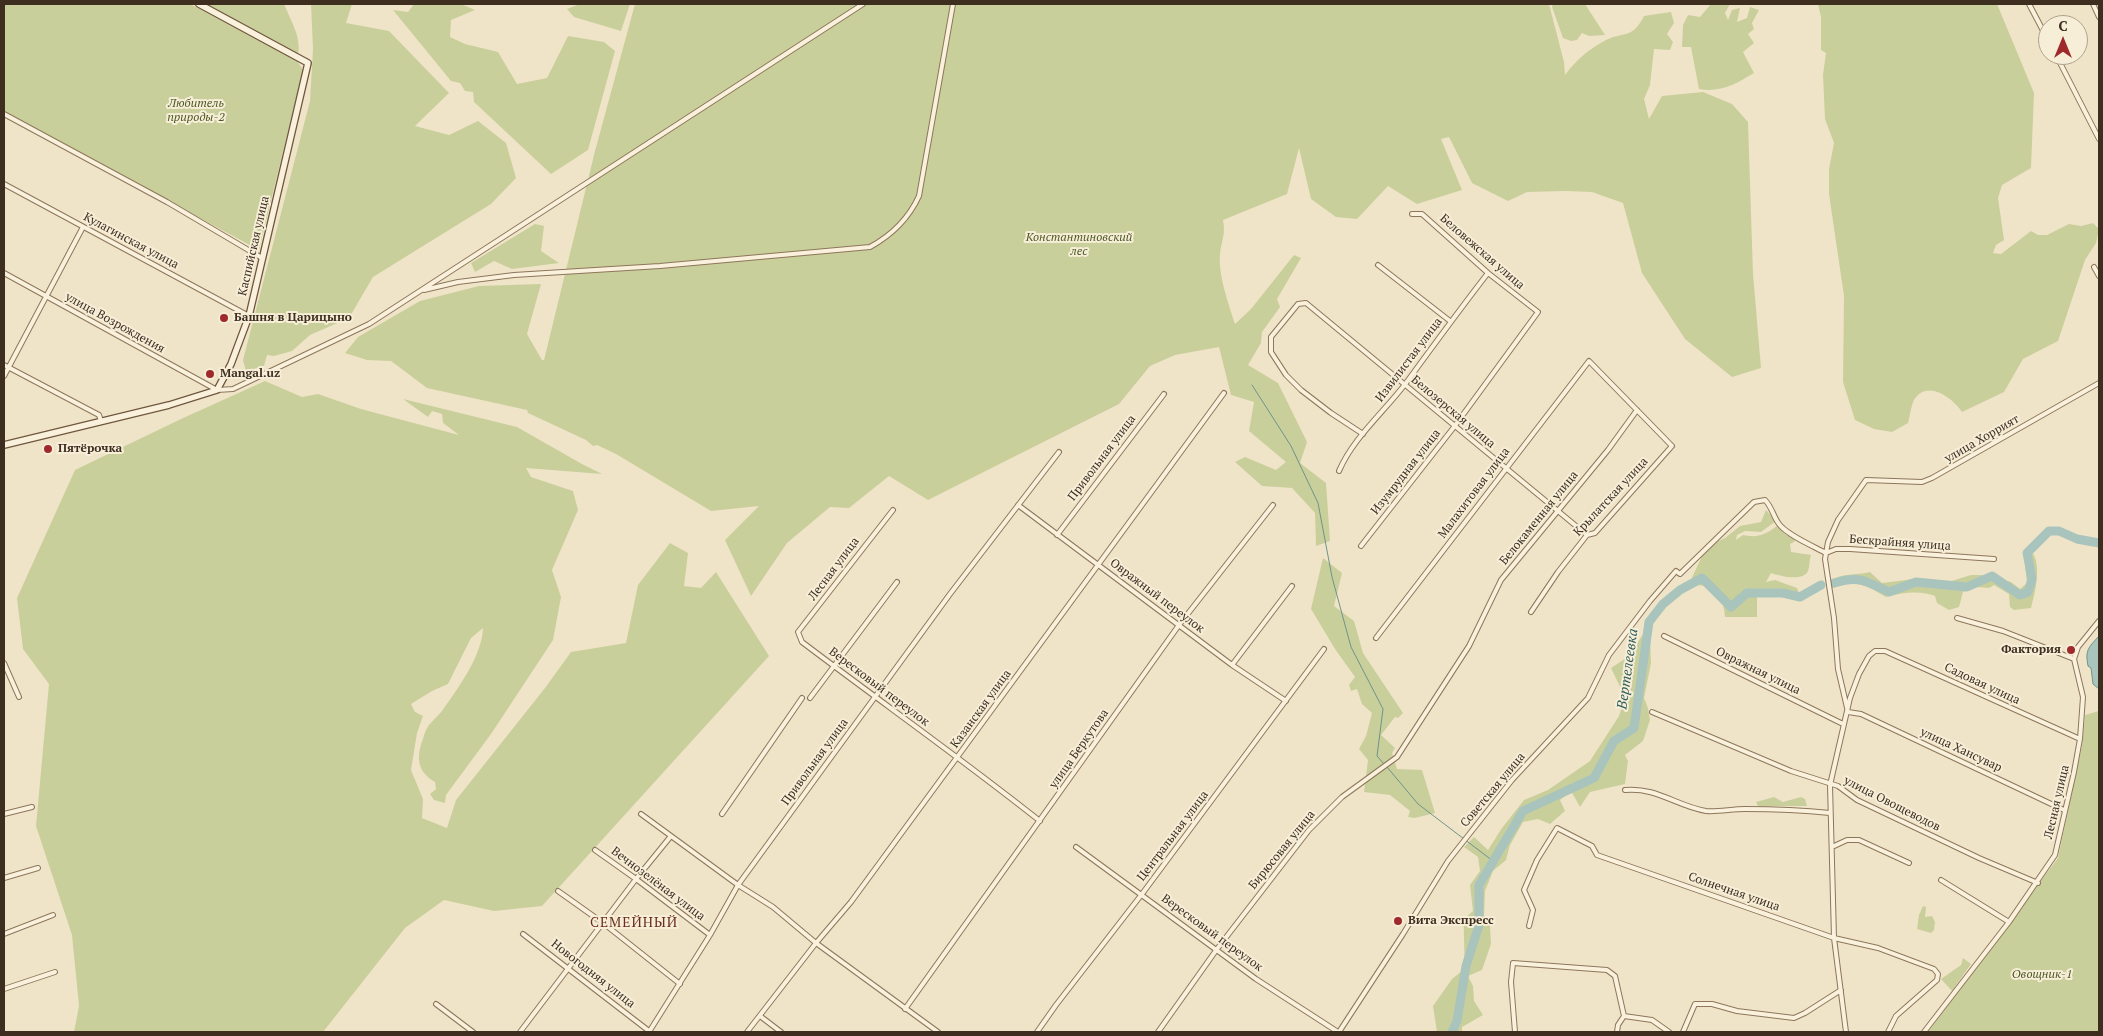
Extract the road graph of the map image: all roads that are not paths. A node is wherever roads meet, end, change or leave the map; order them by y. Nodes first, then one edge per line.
1 (199, 4) edge
2 (863, 4) edge
3 (953, 4) edge
4 (2029, 4) edge
5 (2093, 4) edge
6 (2099, 17) edge
7 (2038, 21) edge
8 (2061, 65) edge
9 (4, 114) edge
10 (2099, 139) edge
11 (4, 184) edge
12 (1412, 214) dead end
13 (83, 227) junction
14 (262, 258) junction
15 (1378, 265) dead end
16 (2094, 267) dead end
17 (4, 273) edge
18 (1488, 273) junction
19 (2099, 276) edge
20 (420, 291) junction
21 (46, 296) junction
22 (1538, 312) joint
23 (248, 316) junction
24 (1450, 321) junction
25 (6, 366) edge
26 (4, 376) edge
27 (2099, 383) edge
28 (1405, 384) junction
29 (217, 390) junction
30 (1164, 394) dead end
31 (1224, 394) dead end
32 (1637, 410) junction
33 (102, 421) junction
34 (1454, 427) junction
35 (1363, 434) junction
36 (4, 444) edge
37 (1059, 452) dead end
38 (1506, 469) junction
39 (1339, 471) dead end
40 (1018, 505) junction
41 (1273, 505) dead end
42 (893, 510) dead end
43 (1556, 511) junction
44 (1057, 535) junction
45 (1587, 535) junction
46 (1361, 546) dead end
47 (1826, 553) junction
48 (1994, 559) dead end
49 (1098, 564) junction
50 (897, 582) dead end
51 (1292, 586) dead end
52 (1531, 612) dead end
53 (1957, 618) dead end
54 (2099, 622) edge
55 (1179, 625) junction
56 (1664, 636) dead end
57 (1376, 638) dead end
58 (802, 642) joint
59 (1469, 646) joint
60 (1324, 649) dead end
61 (2074, 659) junction
62 (4, 663) edge
63 (1232, 665) junction
64 (835, 666) junction
65 (876, 696) junction
66 (20, 697) dead end
67 (802, 698) dead end
68 (810, 698) dead end
69 (1286, 701) junction
70 (1652, 712) dead end
71 (1848, 712) junction
72 (1843, 724) junction
73 (2080, 739) junction
74 (957, 759) junction
75 (1830, 785) junction
76 (1625, 790) dead end
77 (32, 807) dead end
78 (2064, 810) junction
79 (1830, 813) junction
80 (4, 814) edge
81 (641, 814) dead end
82 (722, 814) dead end
83 (1040, 821) junction
84 (671, 836) junction
85 (1076, 847) dead end
86 (1832, 847) junction
87 (594, 850) dead end
88 (1909, 863) dead end
89 (38, 868) dead end
90 (4, 878) edge
91 (636, 879) junction
92 (1941, 880) dead end
93 (2038, 883) junction
94 (738, 886) junction
95 (558, 891) dead end
96 (1142, 894) junction
97 (53, 915) dead end
98 (2009, 922) junction
99 (603, 923) junction
100 (1529, 926) dead end
101 (4, 934) edge
102 (523, 934) dead end
103 (710, 935) junction
104 (1834, 938) junction
105 (816, 943) junction
106 (1217, 949) junction
107 (569, 968) junction
108 (55, 972) dead end
109 (680, 984) junction
110 (4, 988) edge
111 (1841, 990) junction
112 (436, 1004) dead end
113 (905, 1008) junction
114 (760, 1016) junction
115 (1624, 1016) junction
116 (473, 1032) edge
117 (520, 1032) edge
118 (649, 1032) edge
119 (748, 1032) edge
120 (780, 1032) edge
121 (938, 1032) edge
122 (1037, 1032) edge
123 (1158, 1032) edge
124 (1338, 1032) edge
125 (1515, 1032) edge
126 (1617, 1032) edge
127 (1669, 1032) edge
128 (1683, 1032) edge
129 (1846, 1032) edge
130 (1888, 1032) edge
131 (1924, 1032) edge

1 - 14 street, Каспийская улица
2 - 20 street
3 - 20 street
4 - 7 street
5 - 6 street
8 - 10 street
9 - 14 street
11 - 13 street, Кулагинская улица
12 - 18 street, Беловежская улица
13 - 21 street
13 - 23 street, Кулагинская улица
14 - 23 street, Каспийская улица
15 - 24 street
16 - 19 street
17 - 21 street, улица Возрождения
18 - 22 street, Беловежская улица
18 - 24 street, Извилистая улица
20 - 29 street
21 - 25 street
21 - 29 street, улица Возрождения
22 - 34 street, Изумрудная улица
23 - 29 street, Каспийская улица
24 - 28 street, Извилистая улица
25 - 26 street
25 - 33 street
27 - 47 street, улица Хоррият
28 - 34 street, Белозерская улица
28 - 35 street, Извилистая улица
28 - 35 street, Белозерская улица
29 - 33 street
30 - 44 street, Привольная улица
31 - 49 street, Казанская улица
32 - 38 street, Малахитовая улица
32 - 43 street, Белокаменная улица
32 - 45 street, Крылатская улица
33 - 36 street
34 - 38 street, Белозерская улица
34 - 46 street, Изумрудная улица
35 - 39 street, Извилистая улица
37 - 40 street, Привольная улица
38 - 43 street, Белозерская улица
38 - 57 street, Малахитовая улица
40 - 44 street, Овражный переулок
40 - 65 street, Привольная улица
41 - 55 street, улица Беркутова
42 - 58 street, Лесная улица
43 - 45 street, Белозерская улица
43 - 59 street, Белокаменная улица
44 - 49 street, Овражный переулок
45 - 52 street, Крылатская улица
47 - 48 street, Бескрайняя улица
47 - 71 street
47 - 124 street, Советская улица
49 - 55 street, Овражный переулок
49 - 74 street, Казанская улица
50 - 64 street
51 - 63 street
53 - 61 street
54 - 61 street
55 - 63 street, Овражный переулок
55 - 83 street, улица Беркутова
56 - 72 street, Овражная улица
58 - 64 street, Вересковый переулок
59 - 106 street, Бирюсовая улица
60 - 69 street, Центральная улица
61 - 73 street, Лесная улица
62 - 66 street
63 - 69 street, Овражный переулок
64 - 65 street, Вересковый переулок
64 - 68 street
65 - 74 street, Вересковый переулок
65 - 94 street, Привольная улица
67 - 82 street
69 - 96 street, Центральная улица
70 - 75 street, улица Овощеводов
71 - 72 street
71 - 73 street, Садовая улица
71 - 78 street, улица Хансувар
72 - 75 street
73 - 78 street, Лесная улица
74 - 83 street, Вересковый переулок
74 - 105 street, Казанская улица
75 - 79 street
75 - 93 street, улица Овощеводов
76 - 79 street
77 - 80 street
78 - 93 street, Лесная улица
79 - 86 street
81 - 84 street
83 - 113 street, улица Беркутова
84 - 91 street
84 - 94 street
85 - 96 street, Вересковый переулок
86 - 88 street
86 - 104 street
87 - 91 street, Вечнозелёная улица
89 - 90 street
91 - 99 street
91 - 103 street, Вечнозелёная улица
92 - 98 street
93 - 98 street, Лесная улица
94 - 103 street, Привольная улица
94 - 105 street
95 - 99 street
96 - 106 street, Вересковый переулок
96 - 122 street, Центральная улица
97 - 101 street
98 - 131 street, Лесная улица
99 - 107 street
99 - 109 street
100 - 104 street, Солнечная улица
102 - 107 street, Новогодняя улица
103 - 109 street, Привольная улица
104 - 111 street
104 - 130 street, Солнечная улица
105 - 113 street
105 - 114 street, Казанская улица
106 - 123 street, Бирюсовая улица
106 - 124 street, Вересковый переулок
107 - 117 street
107 - 118 street, Новогодняя улица
108 - 110 street
109 - 118 street, Привольная улица
111 - 128 street
111 - 129 street
112 - 116 street
113 - 121 street
114 - 119 street, Казанская улица
114 - 120 street
115 - 125 street
115 - 126 street
115 - 127 street

